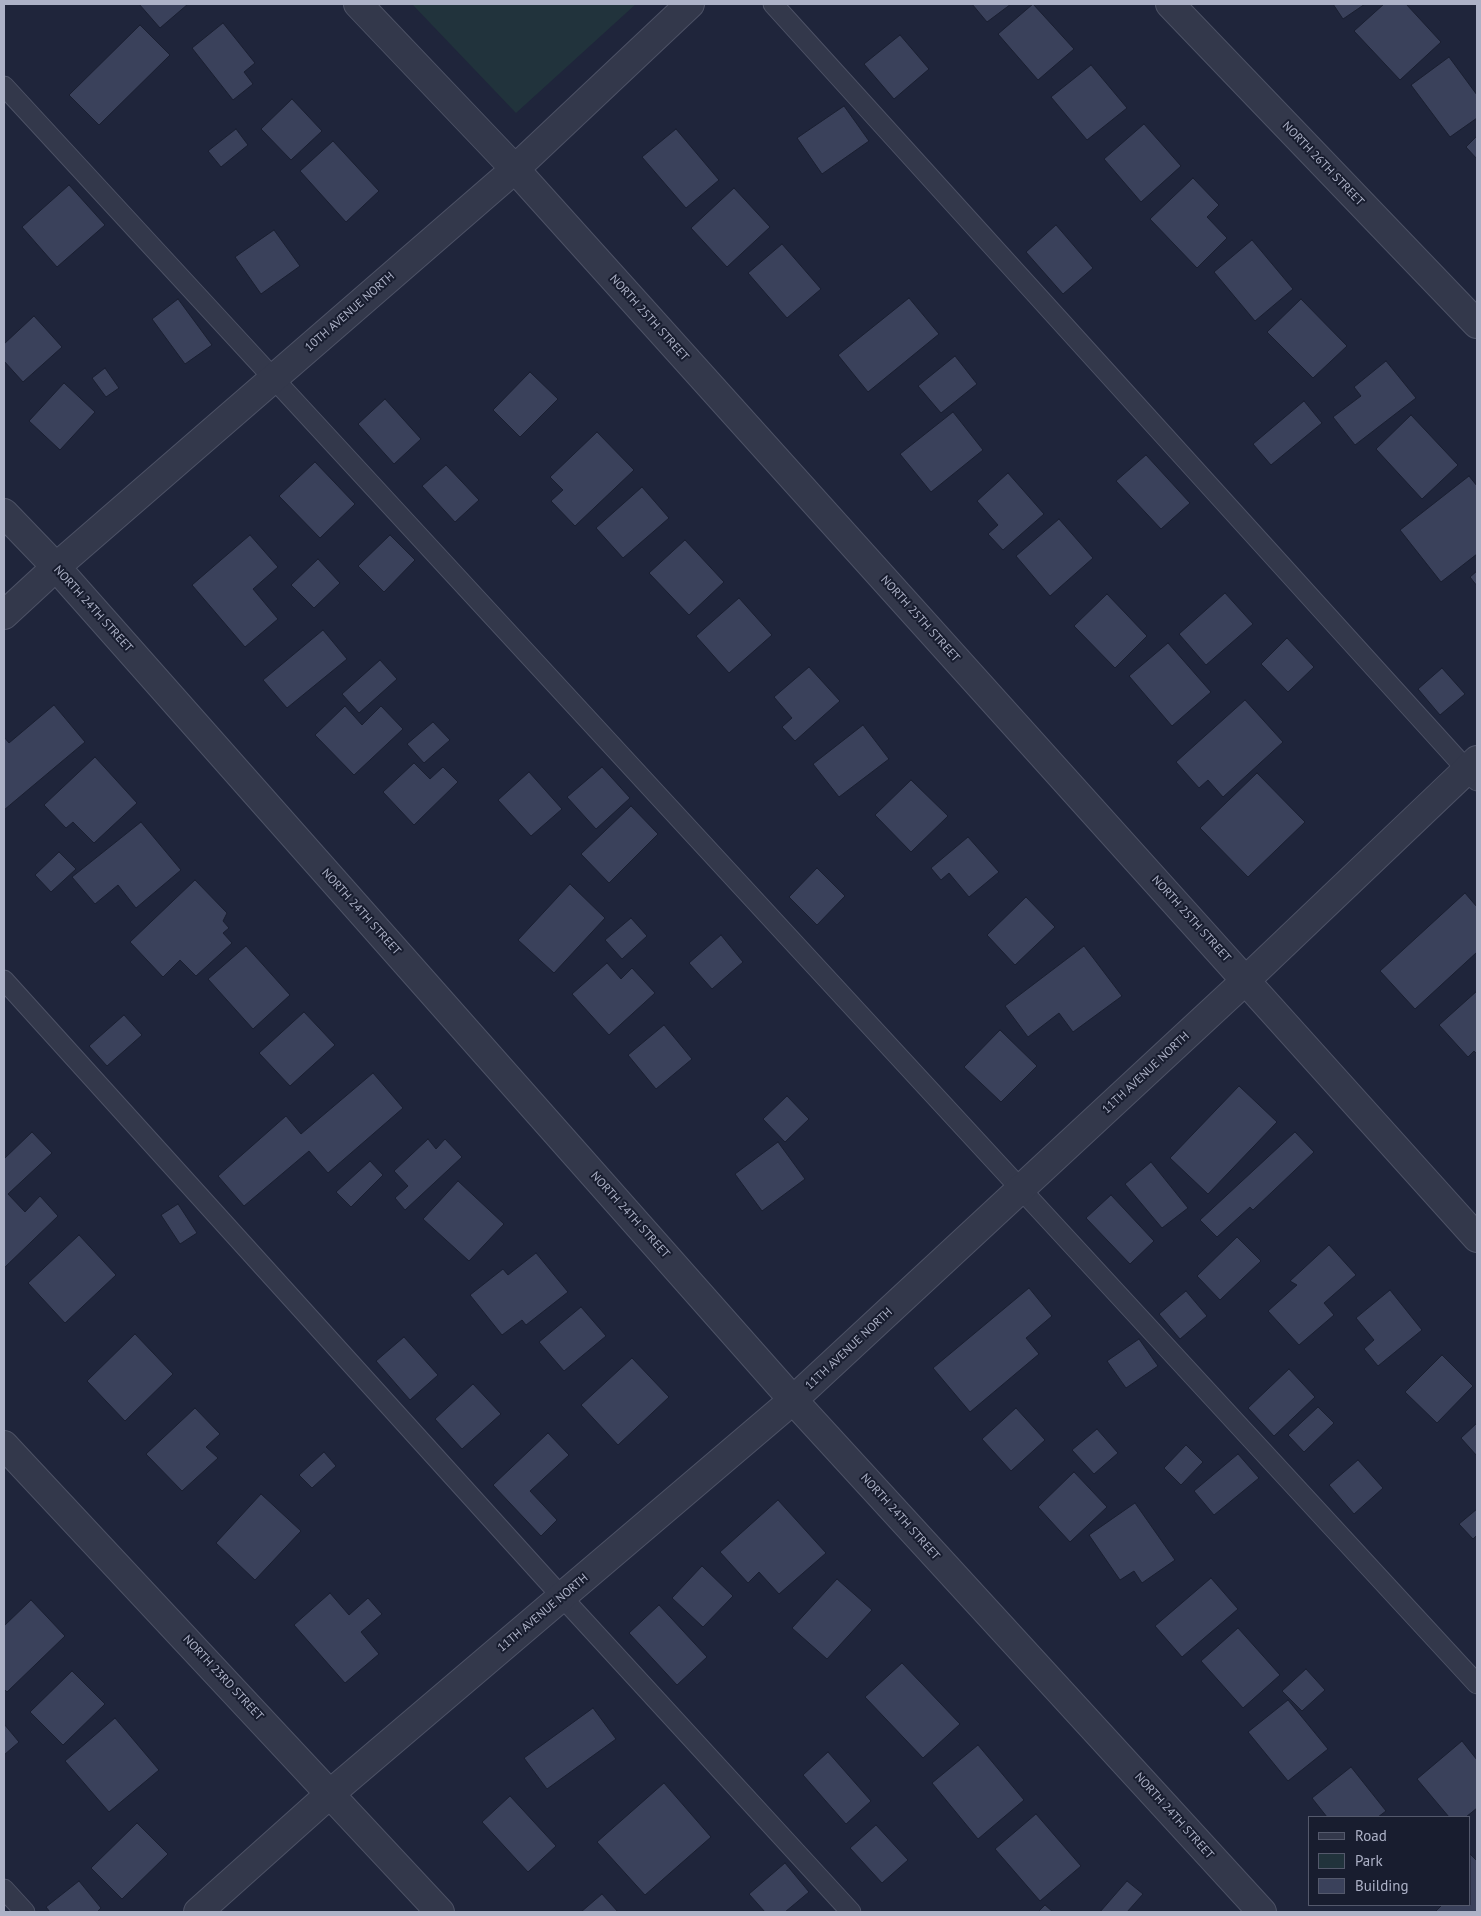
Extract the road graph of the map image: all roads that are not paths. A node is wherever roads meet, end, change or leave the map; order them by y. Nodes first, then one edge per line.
1 (358, 4) edge
2 (690, 4) edge
3 (773, 4) edge
4 (1170, 4) edge
5 (4, 86) edge
6 (515, 169) junction
7 (1477, 324) edge
8 (273, 379) junction
9 (4, 513) edge
10 (56, 567) junction
11 (4, 615) edge
12 (1474, 770) edge
13 (4, 980) edge
14 (1246, 980) junction
15 (1021, 1190) junction
16 (1477, 1238) edge
17 (794, 1400) junction
18 (4, 1445) edge
19 (562, 1597) junction
20 (1477, 1684) edge
21 (331, 1793) junction
22 (4, 1889) edge
23 (25, 1912) edge
24 (198, 1912) edge
25 (440, 1912) edge
26 (851, 1912) edge
27 (1262, 1912) edge

1 - 6 street, NORTH 25TH STREET
2 - 6 street, 10TH AVENUE NORTH
3 - 12 lane
4 - 7 street, NORTH 26TH STREET
5 - 8 lane
6 - 8 street, 10TH AVENUE NORTH
6 - 14 street, NORTH 25TH STREET
8 - 10 street, 10TH AVENUE NORTH
8 - 15 lane
9 - 10 street, NORTH 24TH STREET
10 - 11 street, 10TH AVENUE NORTH
10 - 17 street, NORTH 24TH STREET
12 - 14 street, 11TH AVENUE NORTH
13 - 19 lane
14 - 15 street, 11TH AVENUE NORTH
14 - 16 street, NORTH 25TH STREET
15 - 17 street, 11TH AVENUE NORTH
15 - 20 lane
17 - 19 street, 11TH AVENUE NORTH
17 - 27 street, NORTH 24TH STREET
18 - 21 street, NORTH 23RD STREET
19 - 21 street, 11TH AVENUE NORTH
19 - 26 lane
21 - 24 street, 11TH AVENUE NORTH
21 - 25 street, NORTH 23RD STREET
22 - 23 lane

